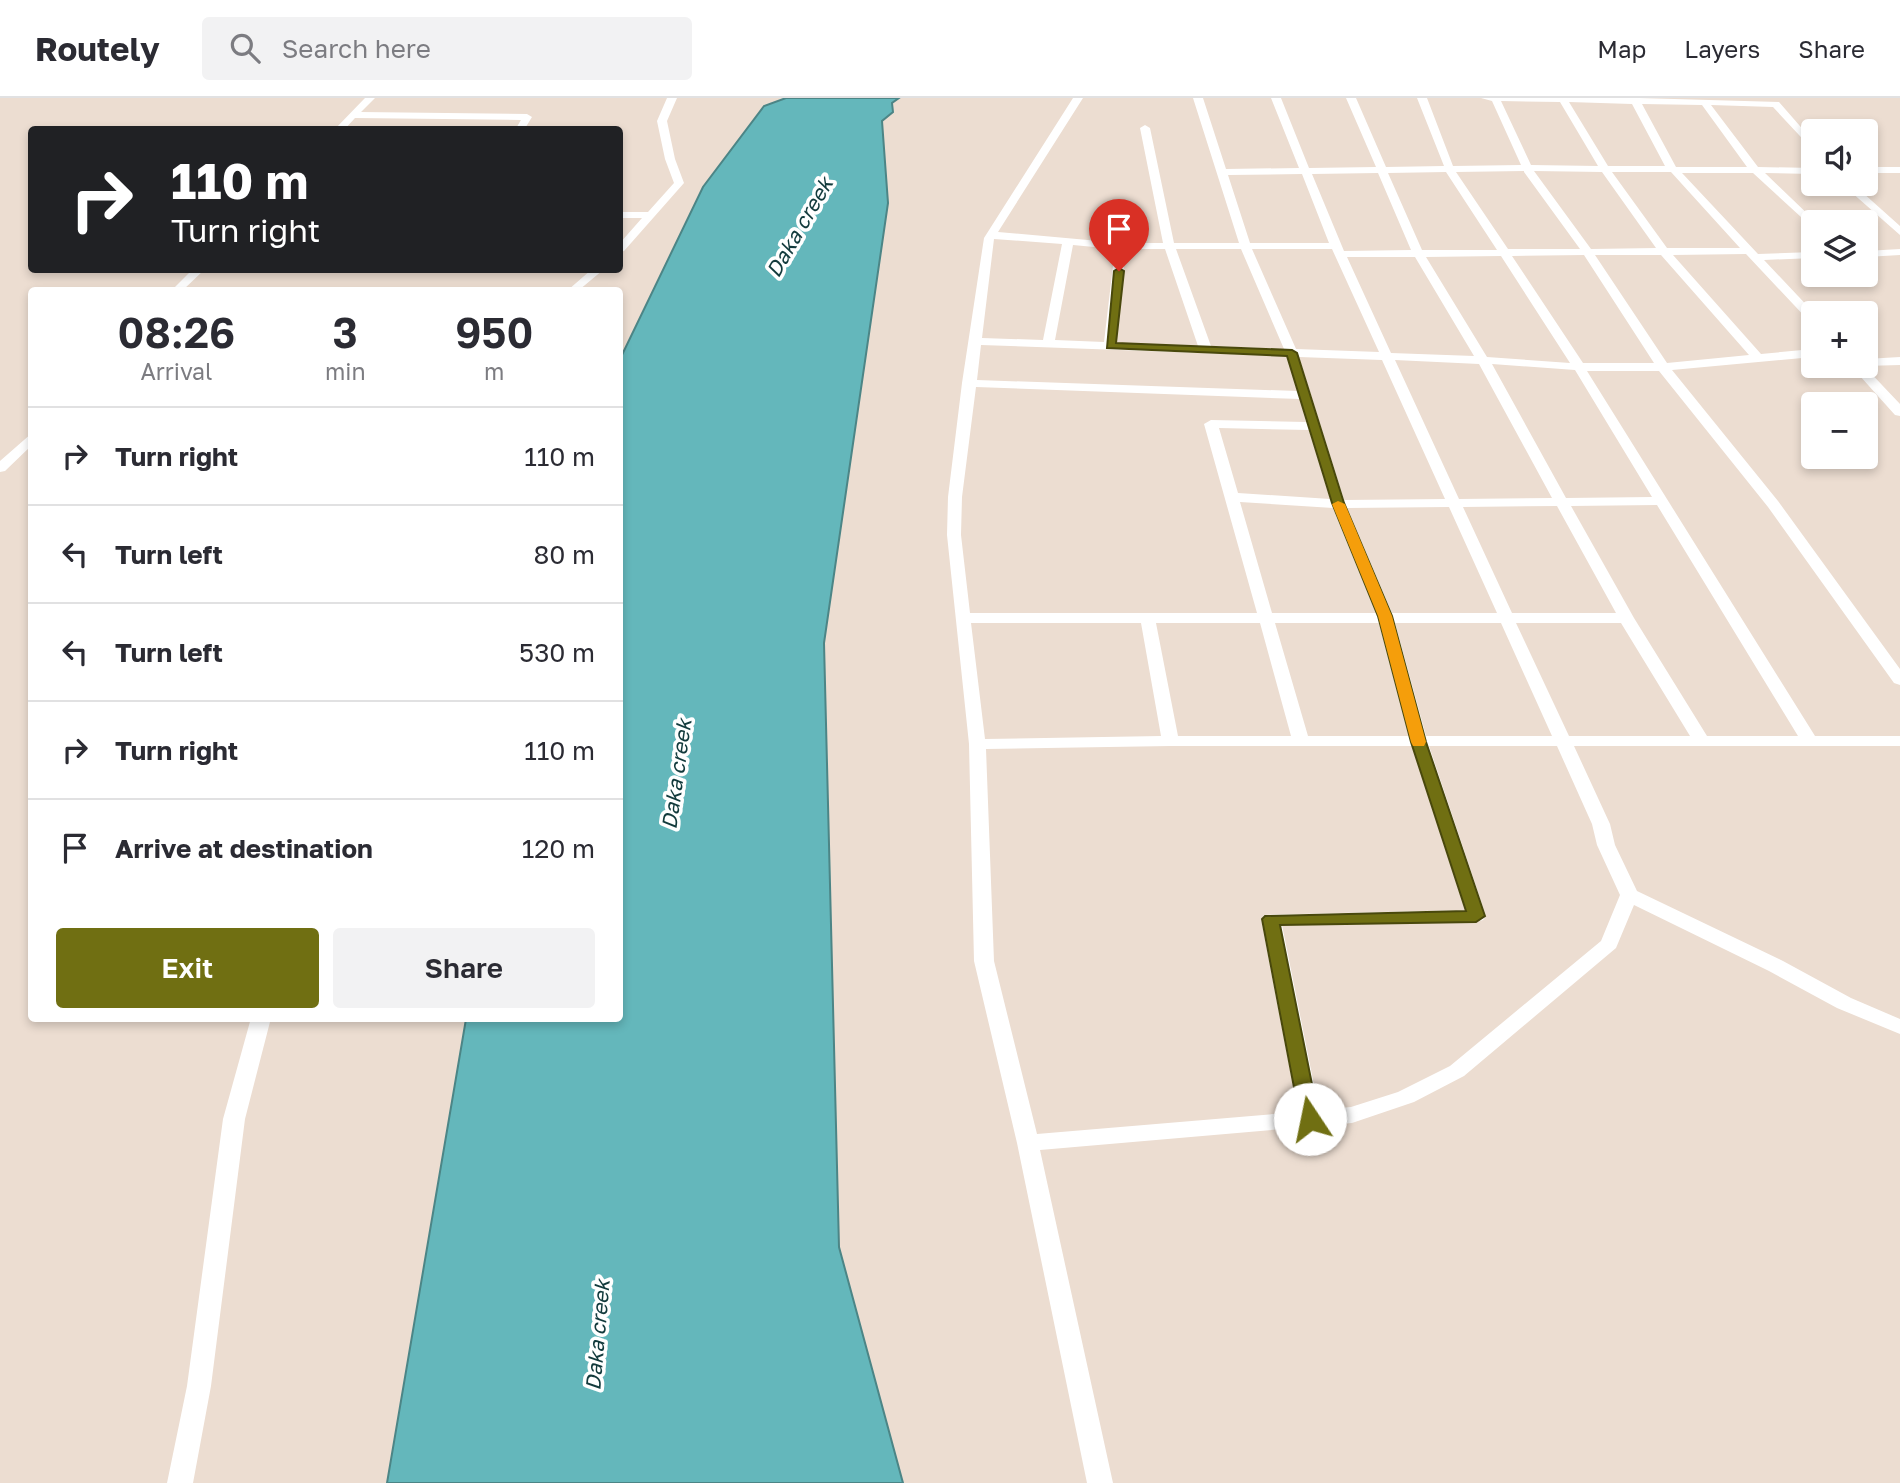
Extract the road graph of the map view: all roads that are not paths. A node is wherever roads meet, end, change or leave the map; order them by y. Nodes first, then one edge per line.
1 (370, 98) edge
2 (672, 98) edge
3 (1078, 98) edge
4 (1198, 98) edge
5 (1276, 98) edge
6 (1351, 98) edge
7 (1422, 98) edge
8 (1486, 98) edge
9 (1496, 98) edge
10 (1563, 99) edge
11 (1635, 100) edge
12 (1705, 103) junction
13 (353, 115) junction
14 (342, 126) edge
15 (521, 126) edge
16 (1145, 128) dead end
17 (1801, 133) edge
18 (1528, 168) junction
19 (1605, 169) junction
20 (1450, 170) junction
21 (1674, 170) junction
22 (1878, 170) edge
23 (1900, 170) edge
24 (1383, 171) junction
25 (1756, 171) junction
26 (1801, 171) edge
27 (1223, 172) junction
28 (1305, 172) junction
29 (1860, 196) edge
30 (1801, 214) edge
31 (623, 215) edge
32 (651, 215) junction
33 (1900, 232) edge
34 (991, 235) junction
35 (1068, 242) junction
36 (1245, 245) junction
37 (623, 246) edge
38 (1121, 246) junction
39 (1170, 246) junction
40 (1338, 250) junction
41 (1662, 250) junction
42 (1502, 251) junction
43 (1587, 251) junction
44 (1418, 253) junction
45 (1900, 253) edge
46 (1751, 254) junction
47 (1878, 254) edge
48 (1801, 255) edge
49 (195, 273) edge
50 (593, 273) edge
51 (180, 287) edge
52 (577, 287) edge
53 (1801, 307) edge
54 (974, 341) junction
55 (1048, 344) junction
56 (1111, 346) junction
57 (1206, 350) junction
58 (1292, 353) junction
59 (1801, 355) edge
60 (1387, 356) junction
61 (1759, 359) junction
62 (1483, 360) junction
63 (1900, 361) edge
64 (1878, 362) edge
65 (1579, 367) junction
66 (1663, 367) junction
67 (1868, 378) edge
68 (968, 383) junction
69 (1305, 396) junction
70 (1900, 412) edge
71 (1314, 426) junction
72 (28, 441) edge
73 (0, 468) edge
74 (1232, 497) junction
75 (1562, 501) junction
76 (1662, 501) junction
77 (1453, 502) junction
78 (1338, 503) junction
79 (1385, 616) junction
80 (962, 618) junction
81 (1265, 618) junction
82 (1626, 618) junction
83 (1148, 619) junction
84 (1506, 619) junction
85 (1900, 680) edge
86 (1809, 740) junction
87 (1170, 741) junction
88 (1301, 741) junction
89 (1561, 741) junction
90 (1702, 741) junction
91 (1900, 741) edge
92 (1419, 742) junction
93 (977, 744) junction
94 (1629, 895) junction
95 (260, 1022) edge
96 (1900, 1027) edge
97 (1310, 1119) junction
98 (1028, 1143) junction
99 (180, 1483) edge
100 (1100, 1483) edge

1 - 13 street
2 - 32 street
3 - 34 street
4 - 27 street
5 - 28 street
6 - 24 street
7 - 20 street
8 - 9 street
9 - 10 street
9 - 18 street
10 - 11 street
10 - 19 street
11 - 12 street
11 - 21 street
12 - 17 street
12 - 25 street
13 - 14 street
13 - 15 street
16 - 39 street
18 - 19 street
18 - 20 street
18 - 43 street
19 - 21 street
19 - 41 street
20 - 24 street
20 - 42 street
21 - 25 street
21 - 46 street
22 - 23 street
24 - 28 street
24 - 44 street
25 - 26 street
25 - 30 street
27 - 28 street
27 - 36 street
28 - 40 street
29 - 33 street
31 - 32 street
32 - 37 street
34 - 35 street
34 - 54 street
35 - 38 street
35 - 55 street
36 - 39 street
36 - 40 street
36 - 58 street
38 - 39 street
38 - 56 street
39 - 57 street
40 - 44 street
40 - 60 street
41 - 43 street
41 - 46 street
41 - 61 street
42 - 43 street
42 - 44 street
42 - 65 street
43 - 66 street
44 - 62 street
45 - 47 street
46 - 48 street
46 - 53 street
49 - 51 street
50 - 52 street
54 - 55 street
54 - 68 street
55 - 56 street
56 - 57 street
57 - 58 street
58 - 60 street
58 - 69 street
59 - 61 street
60 - 62 street
60 - 77 street
61 - 66 street
62 - 65 street
62 - 75 street
63 - 64 street
65 - 66 street
65 - 76 street
66 - 85 street
67 - 70 street
68 - 69 street
68 - 80 street
69 - 71 street
71 - 74 street
71 - 78 street
72 - 73 street
74 - 78 street
74 - 81 street
75 - 76 street
75 - 77 street
75 - 82 street
76 - 86 street
77 - 78 street
77 - 84 street
78 - 79 street
79 - 81 street
79 - 84 street
79 - 92 street
80 - 83 street
80 - 93 street
81 - 83 street
81 - 88 street
82 - 84 street
82 - 90 street
83 - 87 street
84 - 89 street
86 - 90 street
86 - 91 street
87 - 88 street
87 - 93 street
88 - 92 street
89 - 90 street
89 - 92 street
89 - 94 street
92 - 97 street
93 - 98 street
94 - 96 street
94 - 97 street
95 - 99 street
97 - 98 street
98 - 100 street

